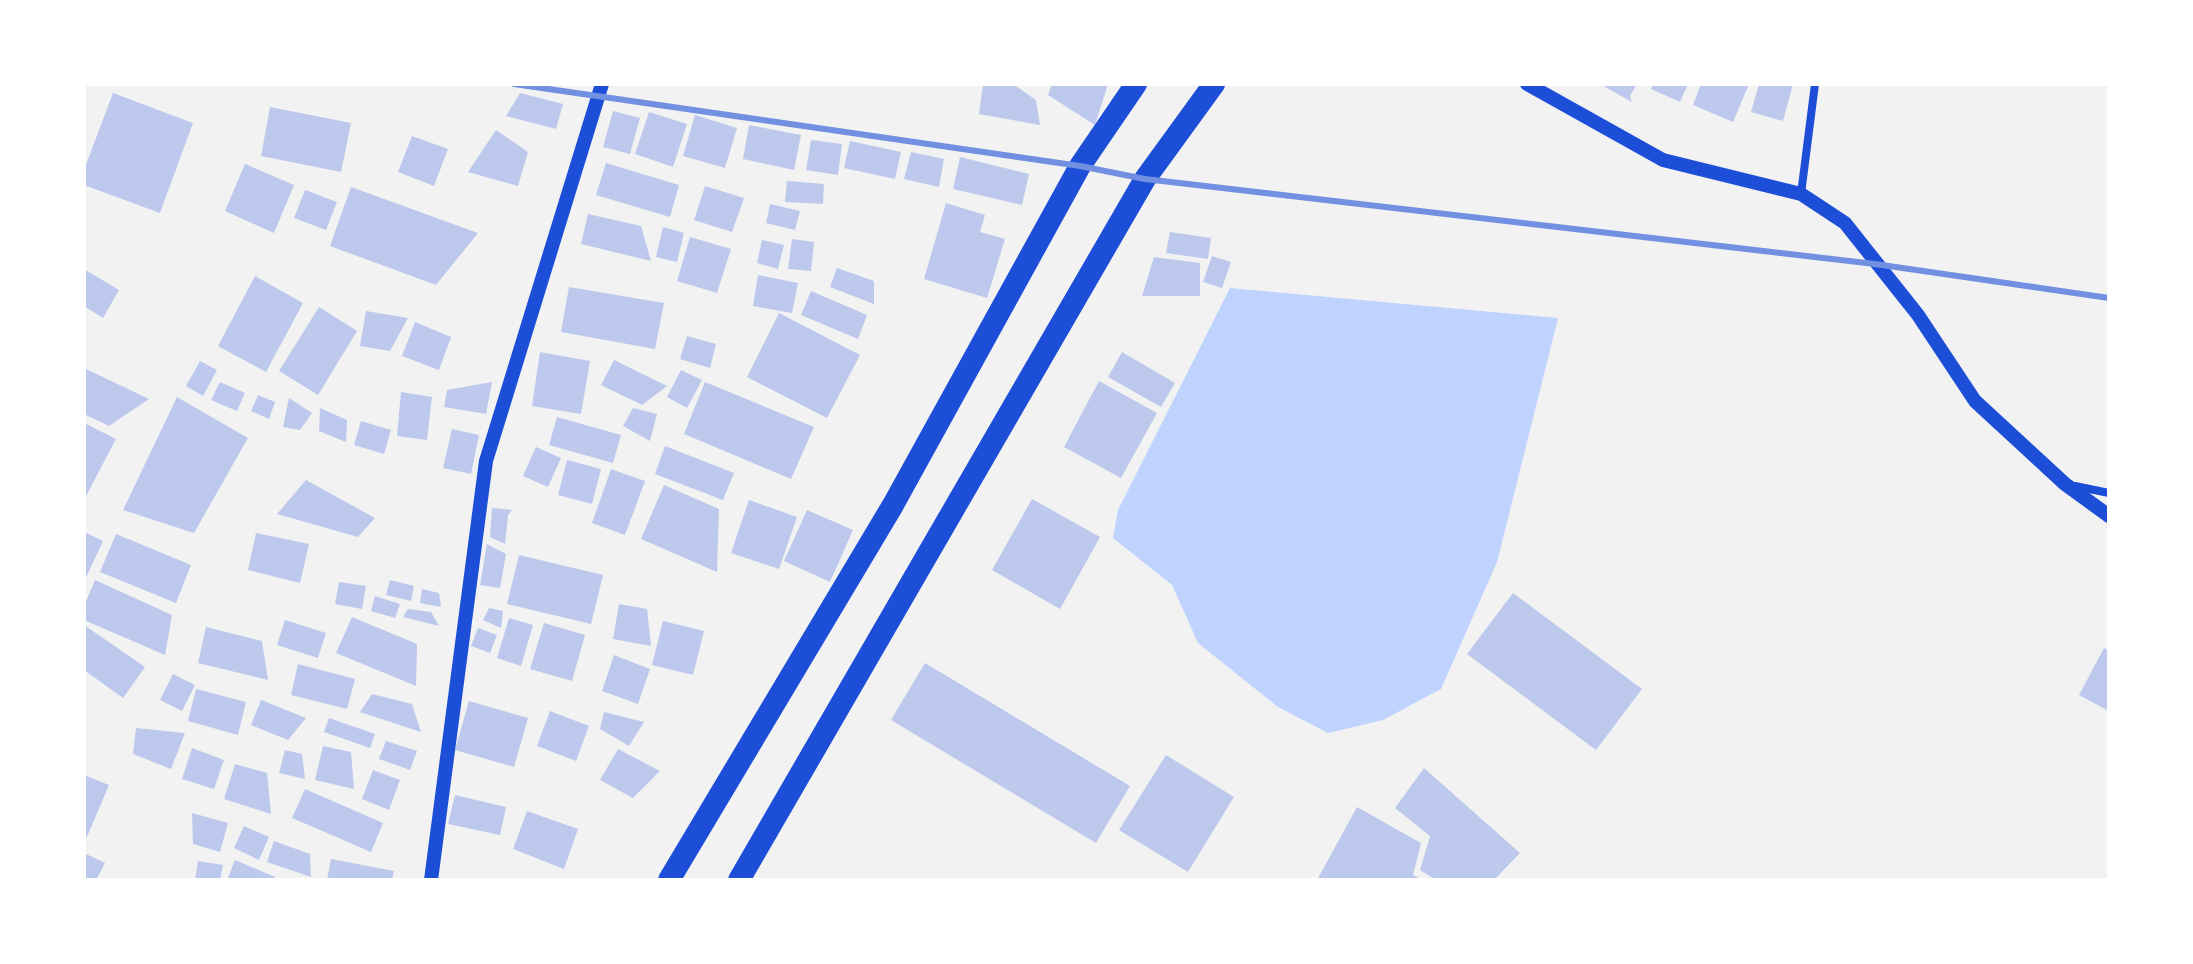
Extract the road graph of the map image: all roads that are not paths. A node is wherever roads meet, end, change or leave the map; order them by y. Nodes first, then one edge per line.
1 (602, 84) edge
2 (1136, 84) edge
3 (1214, 84) edge
4 (1527, 84) edge
5 (1815, 84) edge
6 (1801, 194) junction
7 (2065, 484) junction
8 (2109, 493) edge
9 (2109, 516) edge
10 (431, 880) edge
11 (669, 880) edge
12 (739, 880) edge

1 - 10 street
2 - 11 highway
3 - 12 highway
4 - 6 street
5 - 6 street
6 - 7 street
7 - 8 street
7 - 9 street

